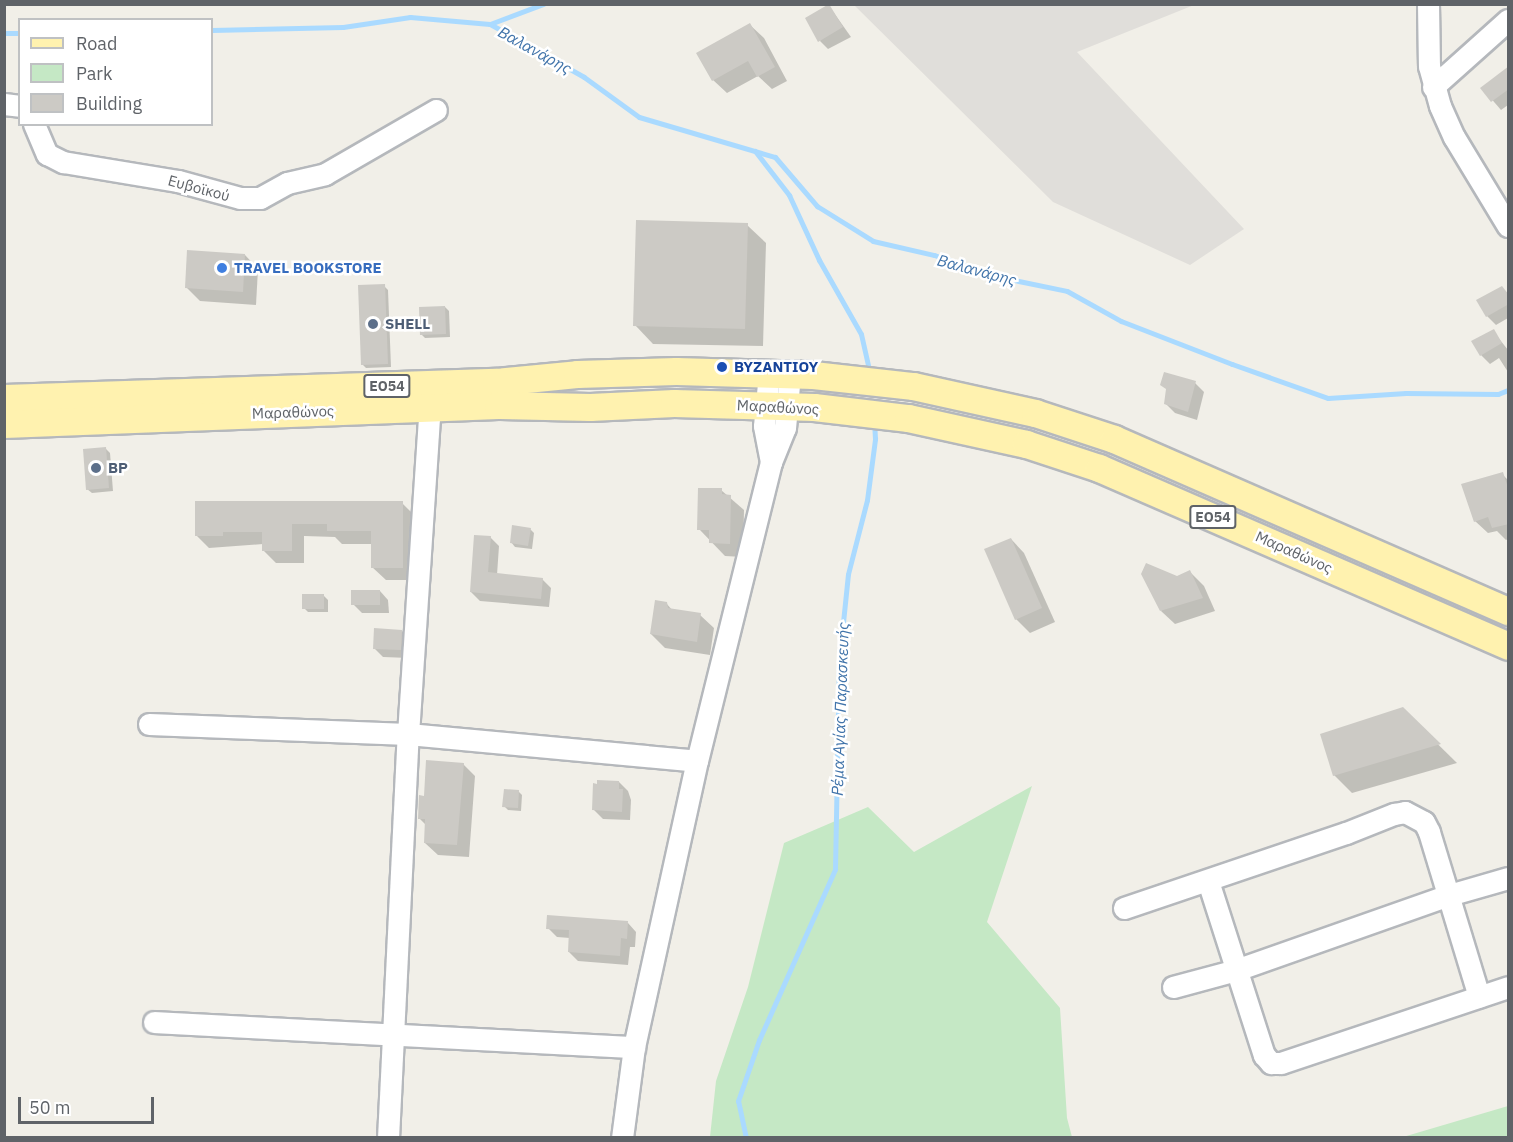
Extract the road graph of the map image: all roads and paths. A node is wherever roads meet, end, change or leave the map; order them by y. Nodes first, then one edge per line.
1 (1428, 4) edge
2 (1509, 20) edge
3 (1433, 87) junction
4 (436, 110) dead end
5 (35, 126) edge
6 (1509, 226) edge
7 (780, 374) junction
8 (4, 398) edge
9 (776, 406) junction
10 (430, 407) junction
11 (4, 424) edge
12 (1509, 610) edge
13 (1509, 646) edge
14 (149, 724) dead end
15 (408, 734) junction
16 (697, 761) junction
17 (1509, 878) edge
18 (1208, 881) junction
19 (1449, 895) junction
20 (1124, 908) dead end
21 (1236, 970) junction
22 (1173, 987) dead end
23 (1509, 987) edge
24 (1479, 996) junction
25 (154, 1022) dead end
26 (394, 1034) junction
27 (634, 1047) junction
28 (388, 1137) edge
29 (622, 1137) edge

1 - 3 street
2 - 3 street
3 - 6 street
4 - 5 street, Ευβοϊκού
7 - 8 main road, Μαραθώνος / ΕΟ54
7 - 9 street
7 - 12 main road, Μαραθώνος / ΕΟ54
9 - 10 main road, Μαραθώνος / ΕΟ54
9 - 13 main road, Μαραθώνος / ΕΟ54
9 - 16 street
10 - 11 main road, Μαραθώνος / ΕΟ54
10 - 15 street
14 - 15 street
15 - 16 street
15 - 26 street
16 - 27 street
17 - 19 street
18 - 19 street
18 - 20 street
18 - 21 street
19 - 21 street
19 - 24 street
21 - 22 street
21 - 24 street
23 - 24 street
25 - 26 street
26 - 27 street
26 - 28 street
27 - 29 street

